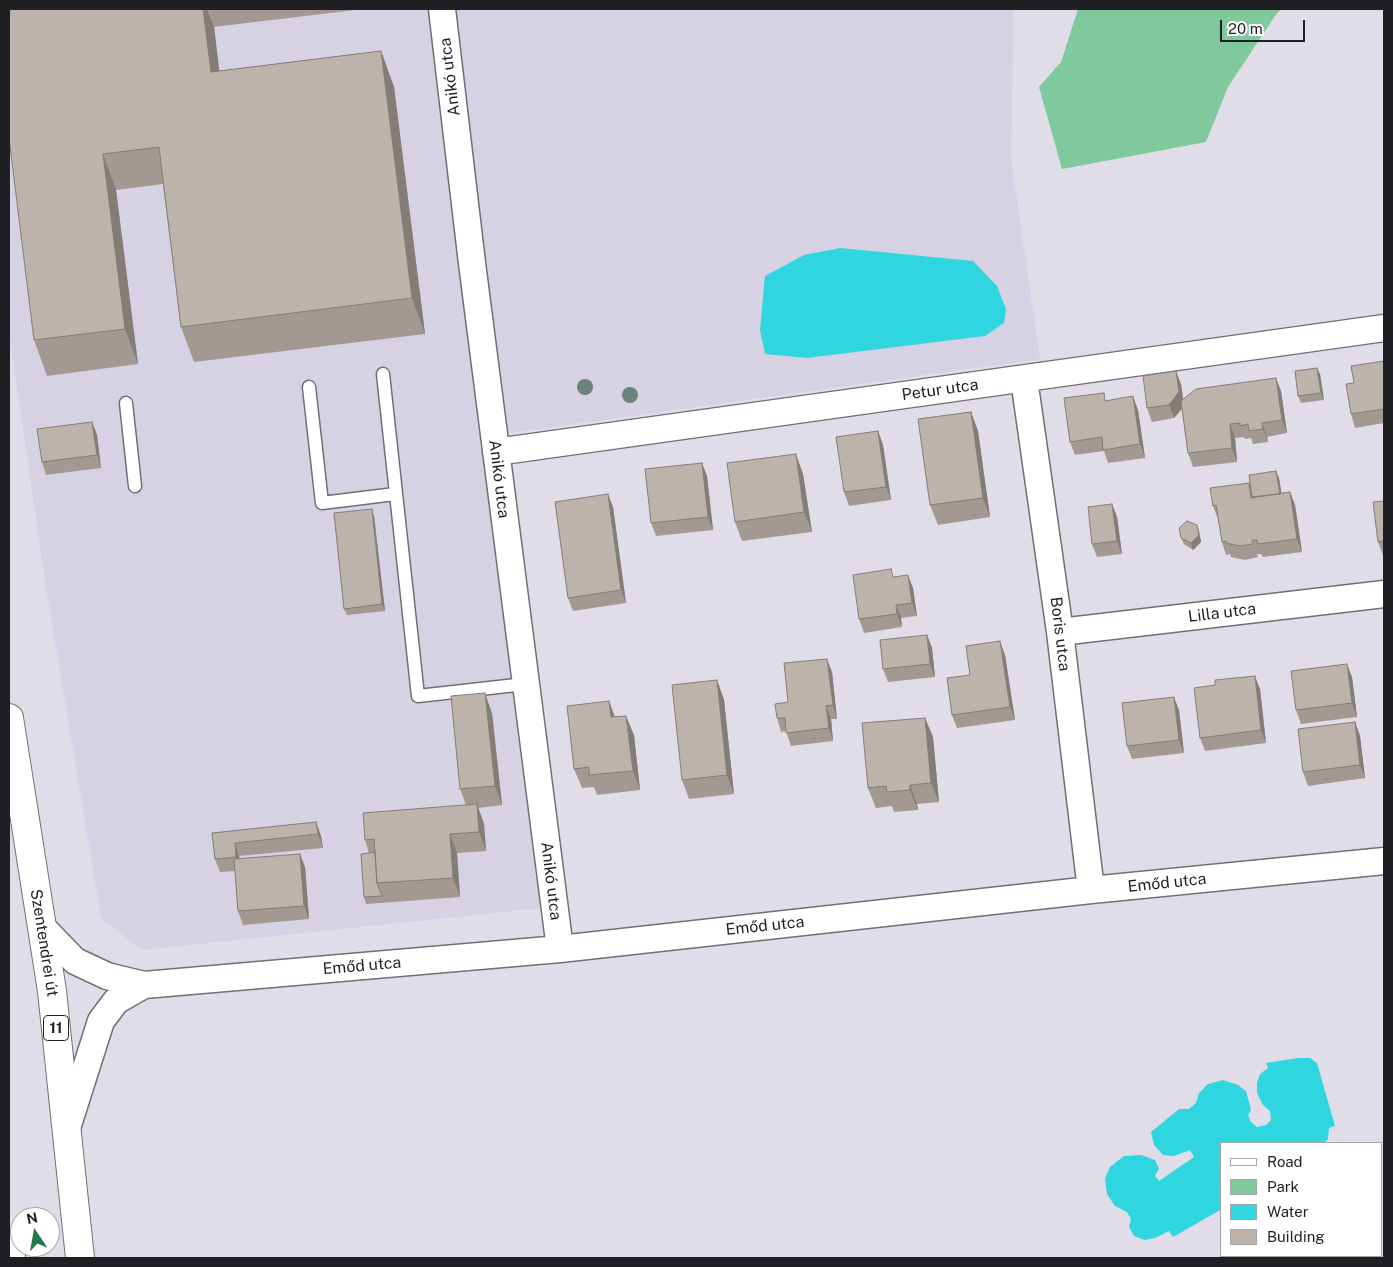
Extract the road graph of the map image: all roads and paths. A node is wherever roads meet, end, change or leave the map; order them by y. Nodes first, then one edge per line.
1 (442, 9) edge
2 (1384, 328) edge
3 (383, 374) dead end
4 (1024, 379) junction
5 (309, 386) dead end
6 (126, 403) dead end
7 (496, 452) junction
8 (135, 486) dead end
9 (395, 494) junction
10 (1384, 594) edge
11 (1060, 632) junction
12 (525, 684) junction
13 (9, 718) edge
14 (1384, 861) edge
15 (1091, 890) junction
16 (42, 927) junction
17 (560, 949) junction
18 (144, 986) junction
19 (67, 1128) junction
20 (9, 1243) edge
21 (11, 1258) edge
22 (80, 1258) edge

1 - 7 street, Anikó utca
2 - 4 street, Petur utca
3 - 9 lane
4 - 7 street, Petur utca
4 - 11 street, Boris utca
5 - 9 lane
6 - 8 lane
7 - 12 street, Anikó utca
9 - 12 lane
10 - 11 street, Lilla utca
11 - 15 street, Boris utca
12 - 17 street, Anikó utca
13 - 16 main road, Szentendrei út / 11
14 - 15 street, Emőd utca
15 - 17 street, Emőd utca
16 - 18 street, Emőd utca
16 - 19 main road, Szentendrei út / 11
17 - 18 street, Emőd utca
18 - 19 street, Emőd utca
19 - 22 main road, Szentendrei út / 11
20 - 21 main road

